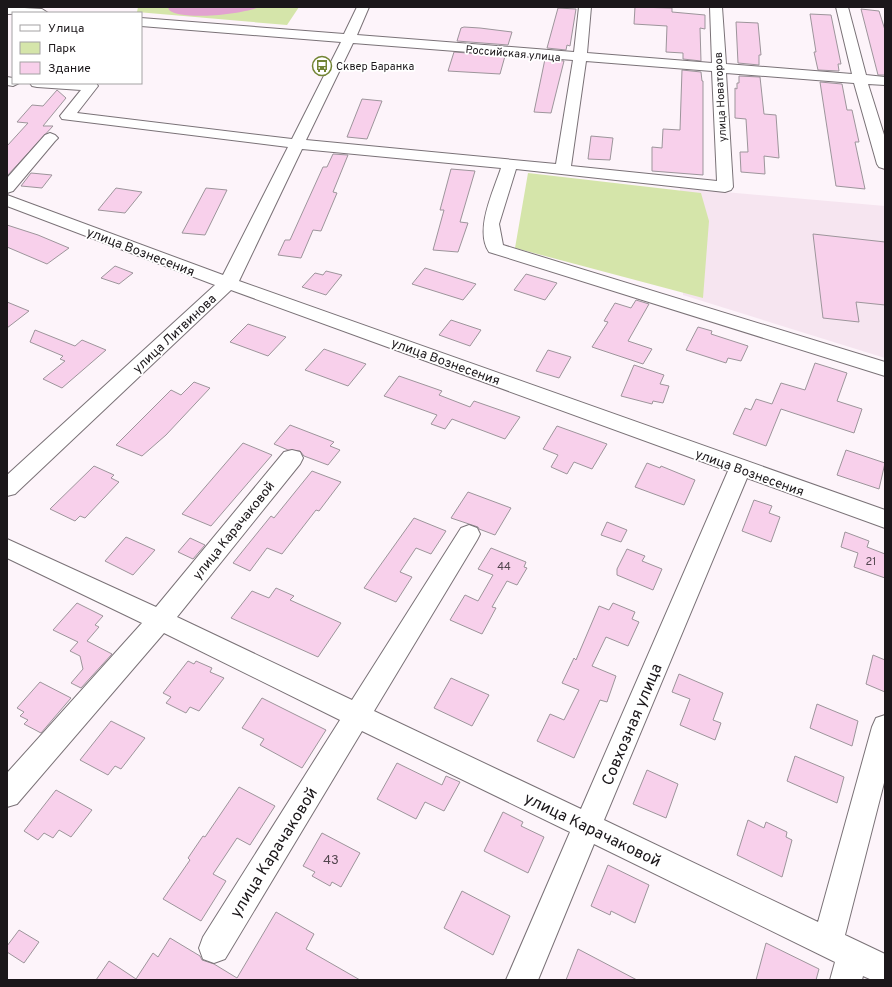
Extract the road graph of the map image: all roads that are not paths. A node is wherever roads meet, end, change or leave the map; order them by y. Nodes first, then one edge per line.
1 (142, 7) edge
2 (363, 7) edge
3 (585, 7) edge
4 (716, 7) edge
5 (842, 7) edge
6 (7, 10) edge
7 (30, 12) edge
8 (142, 24) edge
9 (349, 39) junction
10 (580, 58) junction
11 (718, 69) junction
12 (860, 79) junction
13 (885, 81) edge
14 (65, 84) edge
15 (93, 85) edge
16 (50, 138) dead end
17 (297, 144) junction
18 (510, 164) junction
19 (885, 164) edge
20 (564, 170) junction
21 (7, 188) edge
22 (7, 200) edge
23 (229, 282) junction
24 (885, 369) edge
25 (292, 458) dead end
26 (740, 468) junction
27 (7, 488) edge
28 (885, 519) edge
29 (469, 534) dead end
30 (7, 548) edge
31 (160, 620) junction
32 (357, 716) junction
33 (885, 727) edge
34 (7, 794) edge
35 (588, 827) junction
36 (214, 948) dead end
37 (842, 959) edge
38 (885, 970) edge
39 (522, 980) edge

1 - 8 street
2 - 9 street, улица Литвинова
3 - 10 street
4 - 11 street, улица Новаторов
5 - 12 street
6 - 7 street
8 - 9 street, Российская улица
9 - 10 street, Российская улица
9 - 17 street, улица Литвинова
10 - 11 street, Российская улица
10 - 20 street
11 - 12 street, Российская улица
11 - 20 street, улица Новаторов
12 - 13 street, Российская улица
12 - 19 street
14 - 15 street
15 - 17 street
16 - 21 street
17 - 18 street
17 - 23 street, улица Литвинова
18 - 20 street
18 - 24 street
22 - 23 street, улица Вознесения
23 - 26 street, улица Вознесения
23 - 27 street, улица Литвинова
25 - 31 street, улица Карачаковой
26 - 28 street, улица Вознесения
26 - 35 street, Совхозная улица
29 - 32 street, улица Карачаковой
30 - 31 street, улица Карачаковой
31 - 32 street, улица Карачаковой
31 - 34 street, улица Карачаковой
32 - 35 street, улица Карачаковой
32 - 36 street, улица Карачаковой
33 - 37 street
35 - 37 street, улица Карачаковой
35 - 39 street, Совхозная улица
37 - 38 street, улица Карачаковой

